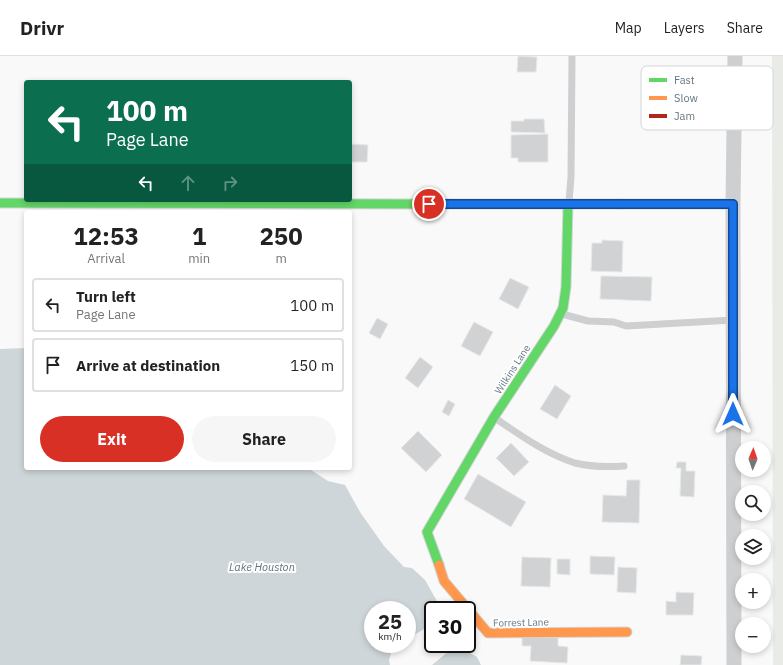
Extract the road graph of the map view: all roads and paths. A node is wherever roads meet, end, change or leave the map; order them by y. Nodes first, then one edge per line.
1 (572, 56) edge
2 (735, 56) edge
3 (735, 66) edge
4 (734, 130) edge
5 (0, 203) edge
6 (568, 204) junction
7 (733, 204) junction
8 (560, 314) junction
9 (733, 320) junction
10 (494, 417) junction
11 (624, 466) dead end
12 (427, 532) joint
13 (627, 632) dead end
14 (734, 665) edge

1 - 6 lane
2 - 3 street
4 - 7 street
5 - 6 street
6 - 7 street
6 - 8 street, Wilkins Lane
7 - 9 street
8 - 9 lane
8 - 10 street, Wilkins Lane
9 - 14 street
10 - 11 lane
10 - 12 street, Wilkins Lane
12 - 13 street, Forrest Lane

